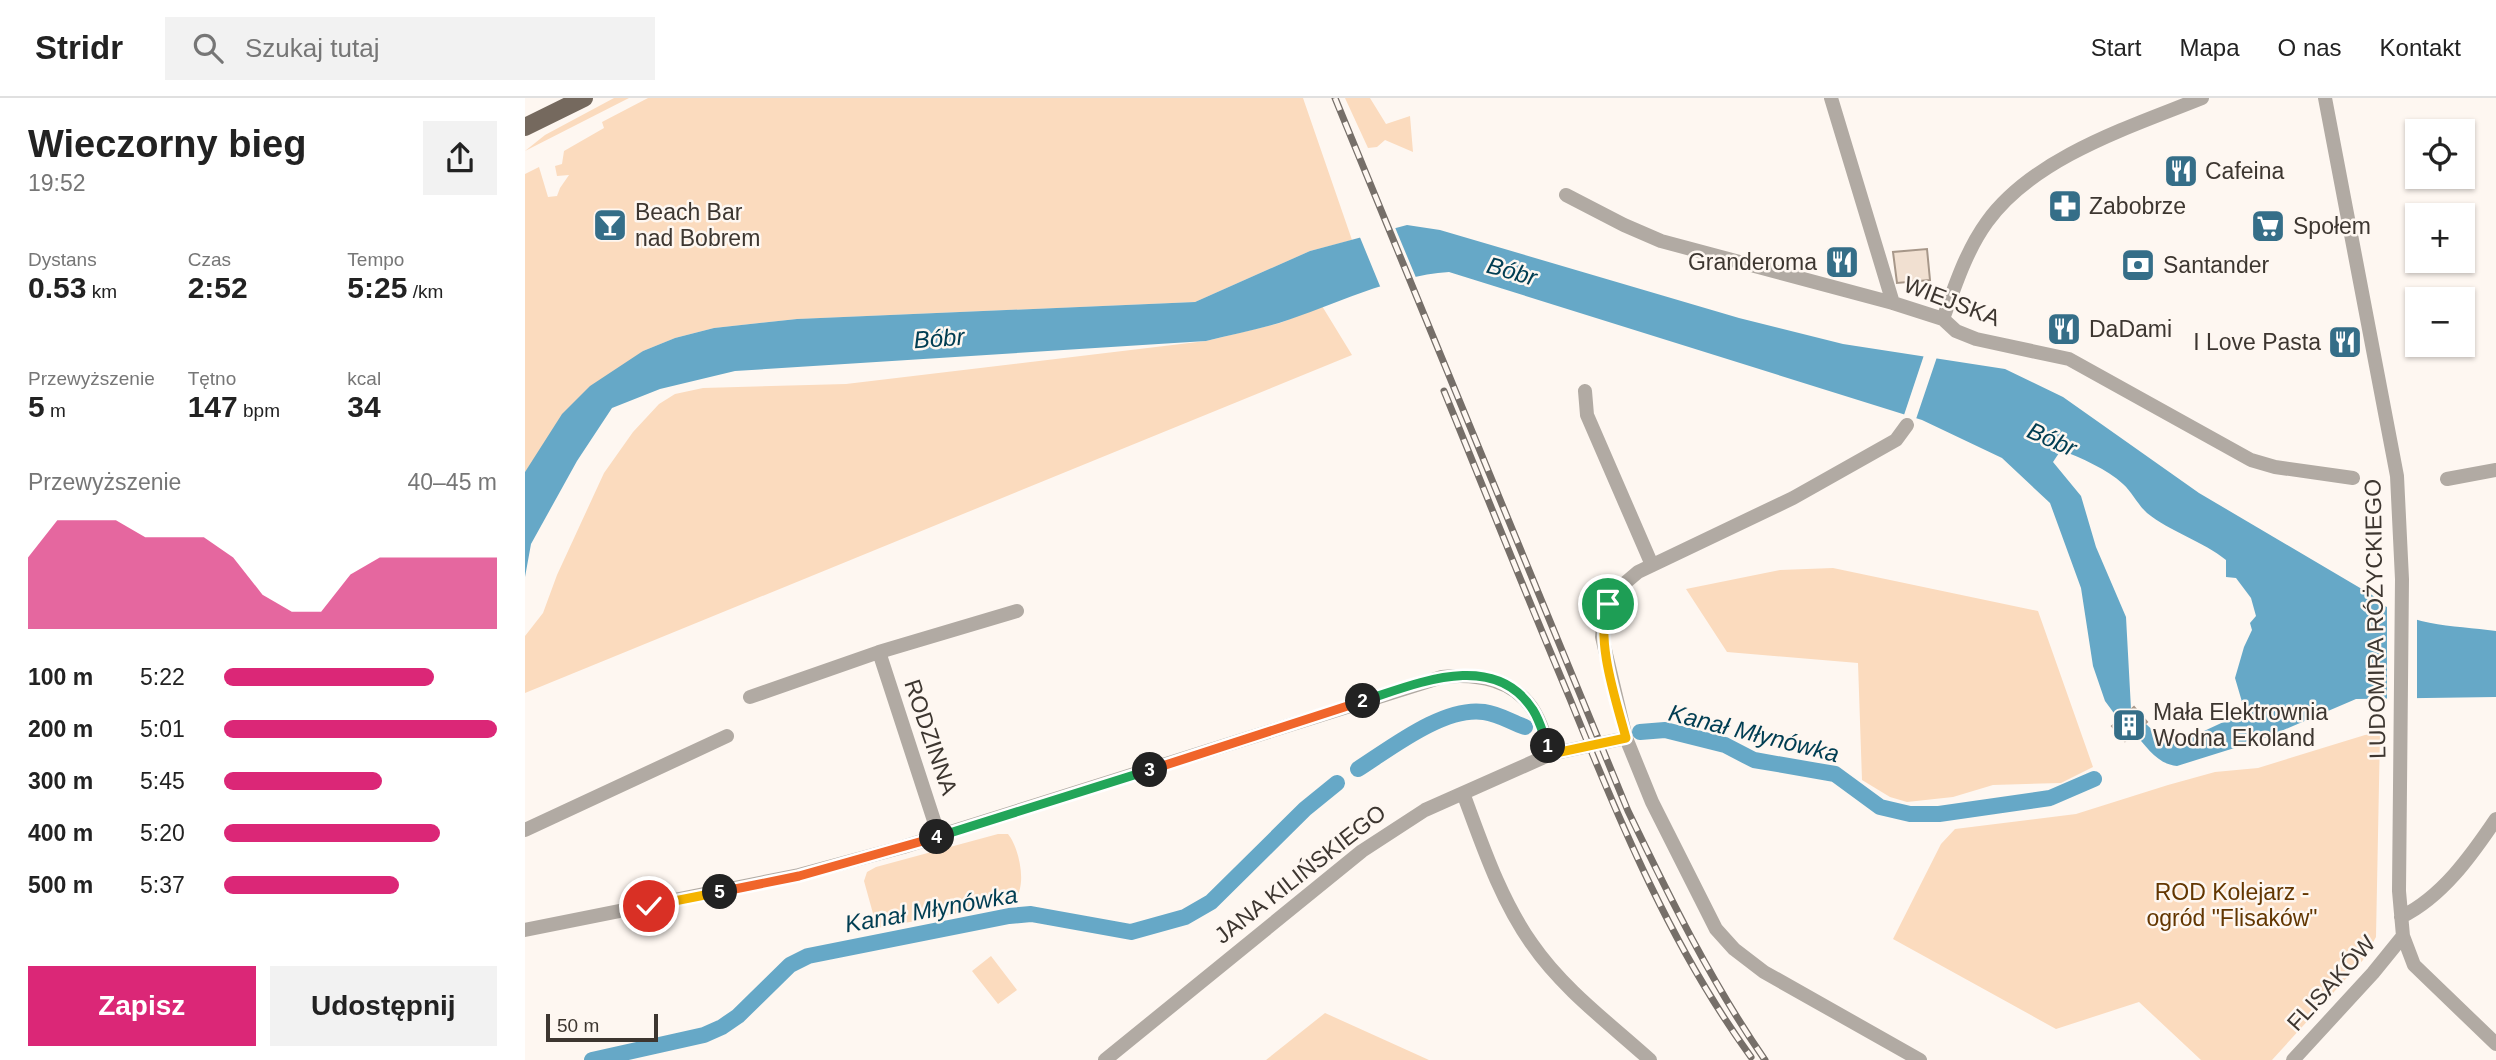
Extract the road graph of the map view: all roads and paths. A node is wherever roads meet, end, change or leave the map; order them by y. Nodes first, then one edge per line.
1 (584, 98) edge
2 (1831, 98) edge
3 (2202, 98) edge
4 (2325, 98) edge
5 (525, 127) edge
6 (1566, 195) dead end
7 (1893, 303) junction
8 (1943, 319) junction
9 (1585, 391) dead end
10 (1907, 425) dead end
11 (2496, 470) edge
12 (2353, 478) dead end
13 (2447, 479) dead end
14 (1652, 565) junction
15 (1017, 611) dead end
16 (879, 652) junction
17 (750, 697) dead end
18 (727, 736) dead end
19 (1626, 738) junction
20 (1551, 754) junction
21 (1463, 793) junction
22 (2496, 819) edge
23 (525, 830) edge
24 (939, 836) junction
25 (2400, 917) junction
26 (525, 930) edge
27 (2403, 936) junction
28 (2496, 1044) edge
29 (1105, 1060) edge
30 (1650, 1060) edge
31 (1920, 1060) edge
32 (2293, 1060) edge

1 - 5 main road
2 - 7 street
3 - 8 street
4 - 25 street, LUDOMIRA RÓŻYCKIEGO
6 - 7 street, WIEJSKA
7 - 8 street, WIEJSKA
8 - 12 street, WIEJSKA
9 - 14 street
10 - 14 street
11 - 13 street
14 - 19 street
15 - 16 street
16 - 17 street
16 - 24 street, RODZINNA
18 - 23 street
19 - 20 street, JANA KILIŃSKIEGO
19 - 31 street
20 - 21 street, JANA KILIŃSKIEGO
20 - 24 street
21 - 29 street, JANA KILIŃSKIEGO
21 - 30 street
22 - 25 street
24 - 26 street
25 - 27 street, LUDOMIRA RÓŻYCKIEGO
27 - 28 street, LUDOMIRA RÓŻYCKIEGO
27 - 32 street, FLISAKÓW

